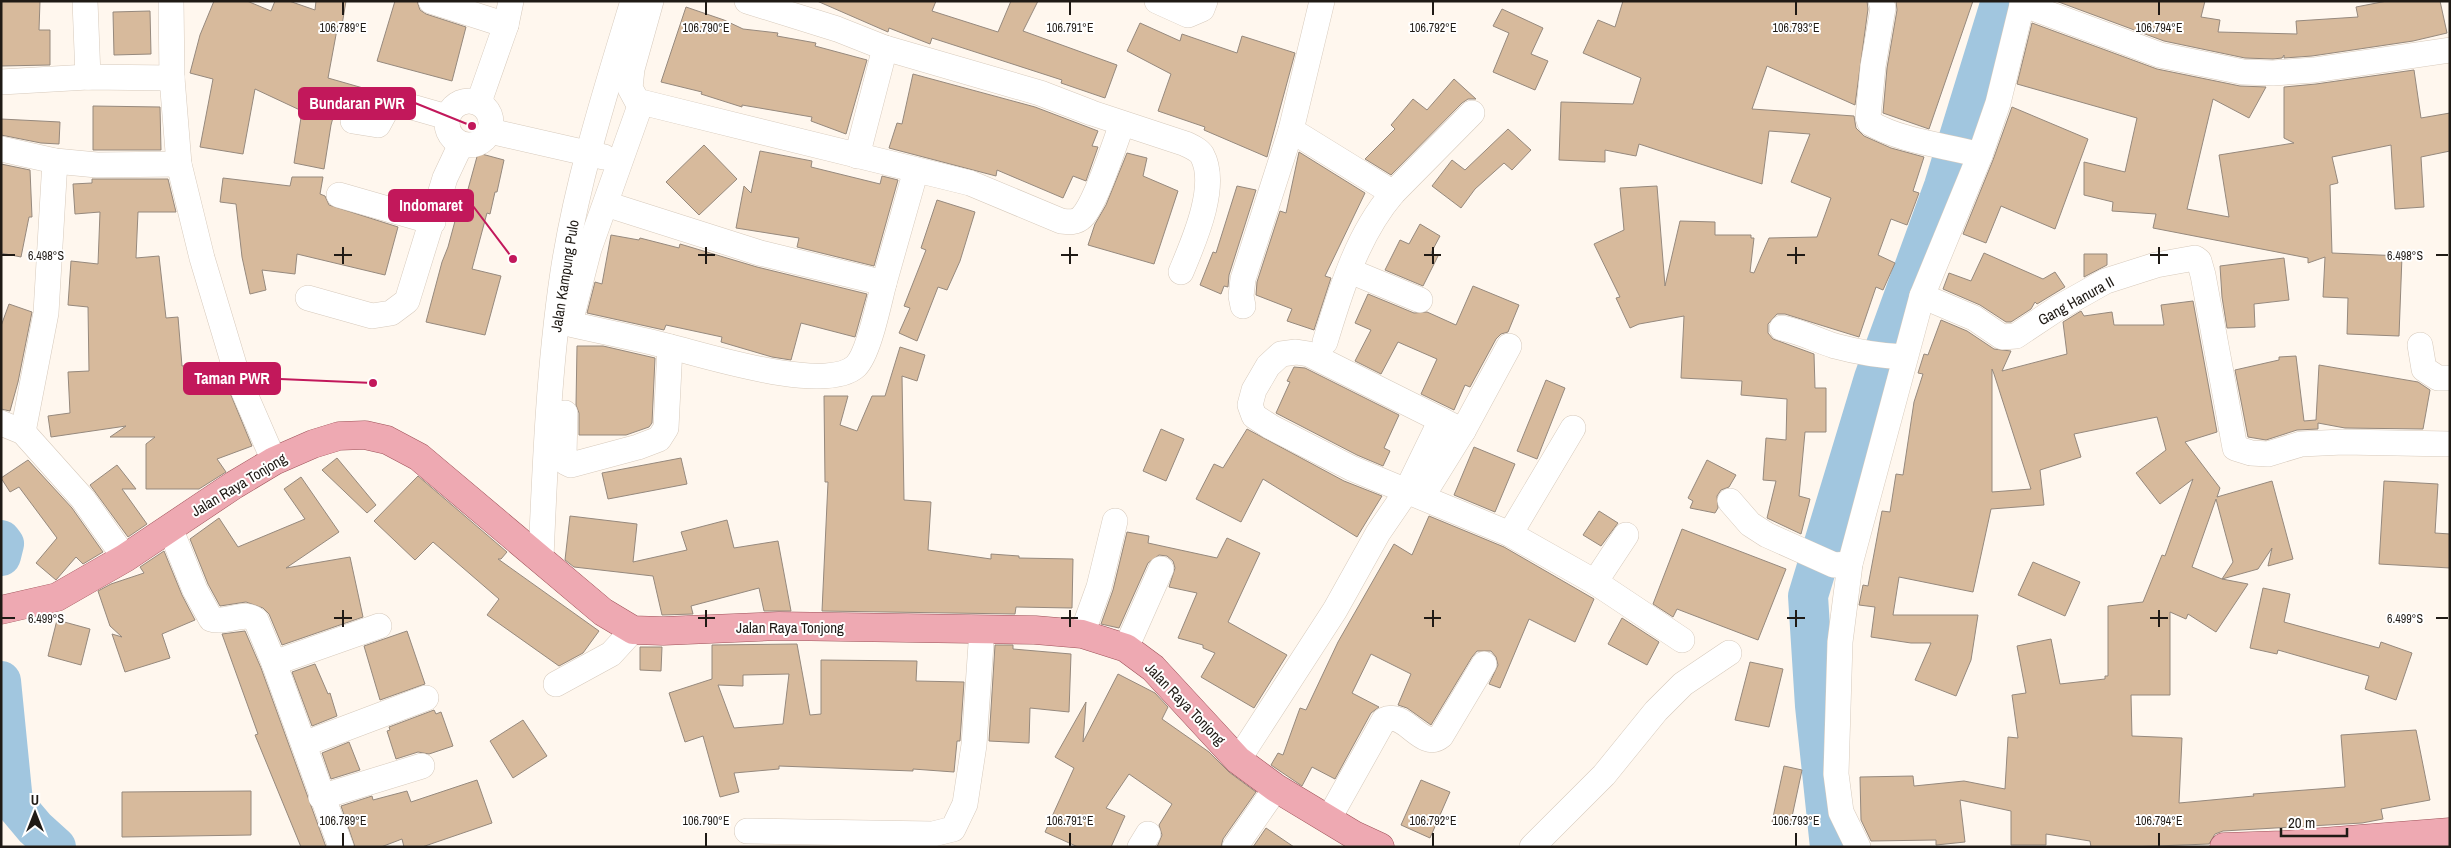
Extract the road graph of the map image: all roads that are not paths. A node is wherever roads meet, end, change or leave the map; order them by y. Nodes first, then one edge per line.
1 (85, 1) edge
2 (171, 1) edge
3 (431, 1) edge
4 (633, 1) edge
5 (651, 1) edge
6 (1157, 1) edge
7 (1205, 1) edge
8 (1322, 1) edge
9 (1881, 1) edge
10 (2023, 2) edge
11 (762, 3) edge
12 (508, 13) edge
13 (885, 48) junction
14 (2450, 50) edge
15 (88, 77) junction
16 (172, 78) junction
17 (1, 82) edge
18 (479, 102) junction
19 (641, 103) junction
20 (1472, 113) dead end
21 (447, 116) junction
22 (353, 121) dead end
23 (1122, 124) junction
24 (1291, 130) junction
25 (490, 131) junction
26 (461, 144) junction
27 (1, 149) edge
28 (1962, 151) junction
29 (589, 153) junction
30 (857, 156) junction
31 (619, 160) junction
32 (55, 161) junction
33 (179, 164) junction
34 (916, 170) junction
35 (1393, 193) junction
36 (339, 195) dead end
37 (606, 204) junction
38 (433, 222) junction
39 (1350, 270) junction
40 (1181, 272) dead end
41 (884, 283) junction
42 (1922, 296) junction
43 (308, 298) dead end
44 (1420, 300) dead end
45 (1243, 306) dead end
46 (570, 324) junction
47 (1782, 328) dead end
48 (1325, 342) dead end
49 (2420, 345) dead end
50 (1509, 346) dead end
51 (670, 347) junction
52 (1886, 355) junction
53 (2450, 378) edge
54 (1452, 426) junction
55 (12, 427) edge
56 (1573, 428) dead end
57 (2450, 444) edge
58 (274, 461) junction
59 (1414, 495) junction
60 (1730, 501) dead end
61 (1115, 521) dead end
62 (170, 528) junction
63 (1510, 534) junction
64 (1626, 535) dead end
65 (125, 558) junction
66 (542, 558) junction
67 (1842, 565) junction
68 (1161, 569) dead end
69 (1595, 582) junction
70 (1, 610) edge
71 (379, 626) dead end
72 (982, 629) junction
73 (633, 630) junction
74 (1082, 634) junction
75 (1682, 640) dead end
76 (1126, 648) junction
77 (1729, 653) dead end
78 (274, 663) junction
79 (1484, 664) dead end
80 (556, 684) dead end
81 (426, 698) dead end
82 (304, 744) junction
83 (1238, 760) junction
84 (422, 766) dead end
85 (1276, 788) junction
86 (321, 797) junction
87 (1328, 820) junction
88 (747, 831) dead end
89 (2450, 832) edge
90 (2283, 846) edge
91 (341, 847) edge
92 (1235, 847) edge
93 (1380, 847) edge
94 (1532, 847) edge
95 (1858, 847) edge
96 (2224, 847) edge

1 - 15 street
2 - 16 street
3 - 12 street
4 - 29 street, Jalan Kampung Pulo
5 - 19 street
6 - 7 street
8 - 24 street
9 - 28 street
10 - 14 street
10 - 28 street
11 - 13 street
12 - 18 street
13 - 23 street
13 - 30 street
15 - 16 street
15 - 17 street
16 - 33 street
18 - 21 street
18 - 25 street
19 - 30 street
19 - 31 street
20 - 35 street
21 - 22 street
21 - 26 street
23 - 34 street
23 - 40 street
24 - 35 street
24 - 45 street
25 - 26 street
25 - 29 street
26 - 38 street
27 - 32 street
28 - 42 street
29 - 31 street
29 - 66 street, Jalan Kampung Pulo
30 - 34 street
31 - 37 street
32 - 33 street
32 - 55 street
33 - 58 street
34 - 41 street
35 - 39 street
36 - 38 street
37 - 41 street
37 - 46 street
38 - 43 street
39 - 44 street
39 - 48 street
41 - 51 street
42 - 52 street
42 - 57 street, Gang Hanura II
46 - 51 street
46 - 51 street
47 - 52 street
49 - 53 street
50 - 54 street
52 - 67 street
54 - 59 street
54 - 59 street
55 - 65 street
56 - 63 street
58 - 62 main road, Jalan Raya Tonjong
58 - 66 main road, Jalan Raya Tonjong
59 - 63 street
59 - 83 street
60 - 67 street
61 - 74 street
62 - 65 main road, Jalan Raya Tonjong
62 - 78 street
63 - 69 street
64 - 69 street
65 - 70 main road, Jalan Raya Tonjong
66 - 73 main road, Jalan Raya Tonjong
67 - 95 street
68 - 76 street
69 - 75 street
71 - 78 street
72 - 73 main road, Jalan Raya Tonjong
72 - 74 main road, Jalan Raya Tonjong
72 - 88 street
73 - 80 street
74 - 76 main road, Jalan Raya Tonjong
76 - 83 main road, Jalan Raya Tonjong
77 - 94 street
78 - 82 street
79 - 87 street
81 - 82 street
82 - 86 street
83 - 85 main road, Jalan Raya Tonjong
84 - 86 street
85 - 87 main road, Jalan Raya Tonjong
85 - 92 street
86 - 91 street
87 - 93 main road, Jalan Raya Tonjong
89 - 90 main road
90 - 96 main road

